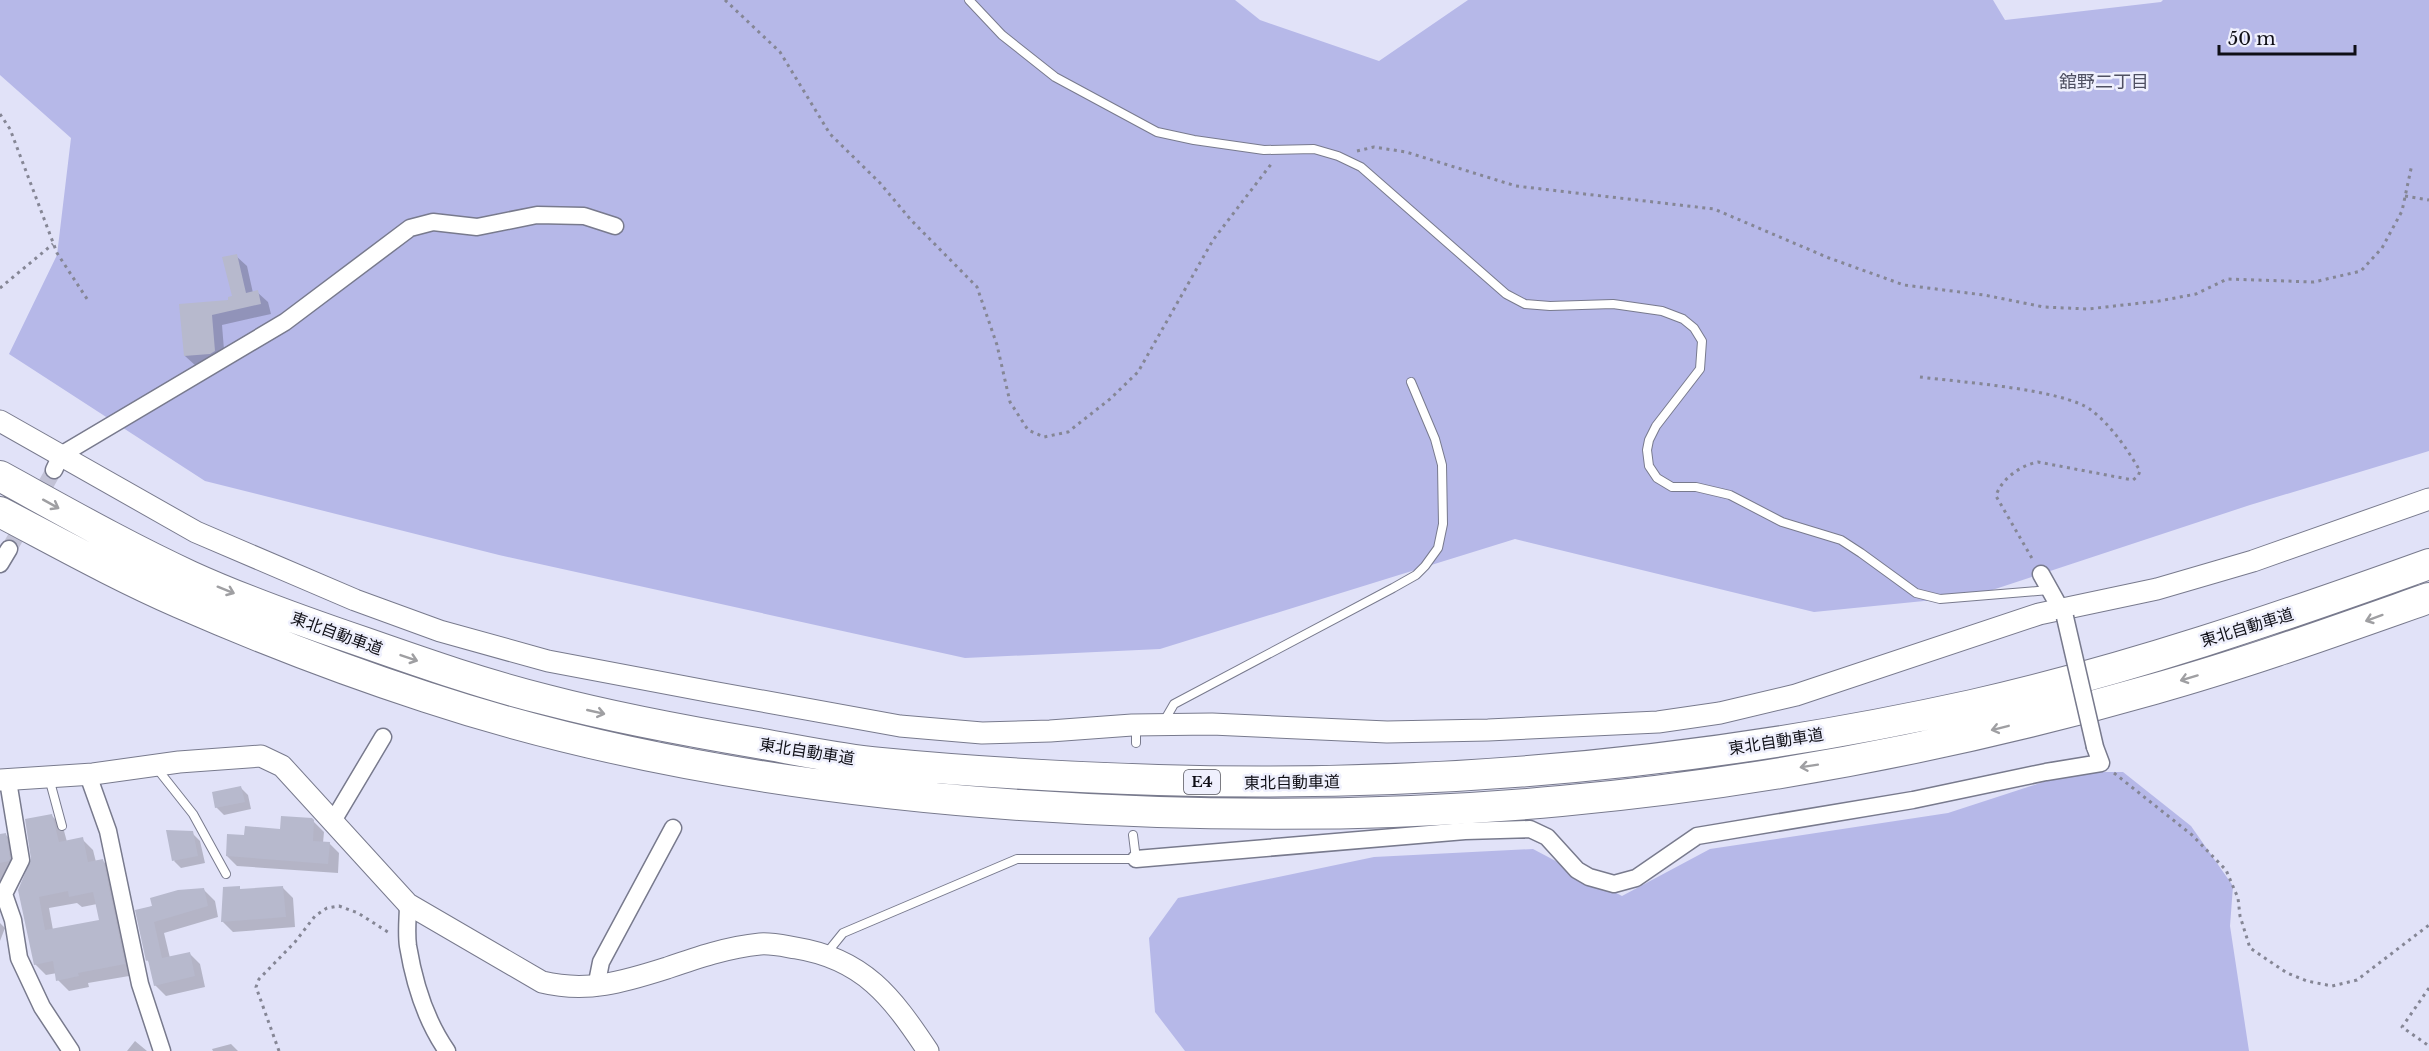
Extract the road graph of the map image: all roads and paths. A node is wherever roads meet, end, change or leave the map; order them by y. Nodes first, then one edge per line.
1 (725, 0) edge
2 (969, 0) edge
3 (0, 114) edge
4 (1282, 150) junction
5 (1338, 156) junction
6 (2412, 164) dead end
7 (2405, 196) junction
8 (2429, 200) edge
9 (615, 226) dead end
10 (53, 244) junction
11 (0, 288) edge
12 (89, 302) dead end
13 (1920, 377) dead end
14 (1411, 382) dead end
15 (0, 421) edge
16 (58, 463) junction
17 (0, 476) edge
18 (2429, 499) edge
19 (0, 512) edge
20 (9, 549) tunnel mouth
21 (0, 564) edge
22 (2429, 564) edge
23 (2041, 574) joint
24 (2049, 590) junction
25 (2429, 598) edge
26 (2063, 612) junction
27 (1162, 724) junction
28 (383, 736) dead end
29 (2101, 763) junction
30 (155, 766) junction
31 (88, 775) junction
32 (49, 778) junction
33 (4, 780) edge
34 (333, 821) junction
35 (62, 826) dead end
36 (673, 828) dead end
37 (1133, 835) dead end
38 (1136, 859) junction
39 (226, 874) dead end
40 (408, 904) junction
41 (2429, 925) edge
42 (408, 944) junction
43 (826, 954) junction
44 (596, 987) junction
45 (2429, 988) edge
46 (2429, 1046) edge
47 (71, 1051) edge
48 (162, 1051) edge
49 (279, 1051) edge
50 (447, 1051) edge
51 (928, 1051) edge

1 - 4 path
2 - 4 lane
3 - 10 path
4 - 5 lane
5 - 7 path
5 - 24 lane
6 - 7 path
7 - 8 path
9 - 16 street
10 - 11 path
10 - 12 path
13 - 23 path
14 - 27 lane
15 - 16 street
16 - 27 street
17 -> 22 highway, 東北自動車道 / E4
18 - 26 street
25 -> 19 highway, 東北自動車道 / E4
20 - 21 street
23 - 24 street
24 - 26 street
26 - 27 street
26 - 29 street, bridge
28 - 34 street
29 - 38 street
29 - 41 path
30 - 31 street
30 - 34 street
30 - 39 lane
31 - 32 street
31 - 48 street
32 - 33 street
32 - 35 lane
33 - 47 street
34 - 40 street
36 - 44 street
37 - 38 lane
38 - 43 lane
40 - 42 street
40 - 44 street
42 - 49 path
42 - 50 street
43 - 44 street
43 - 51 street
45 - 46 path

